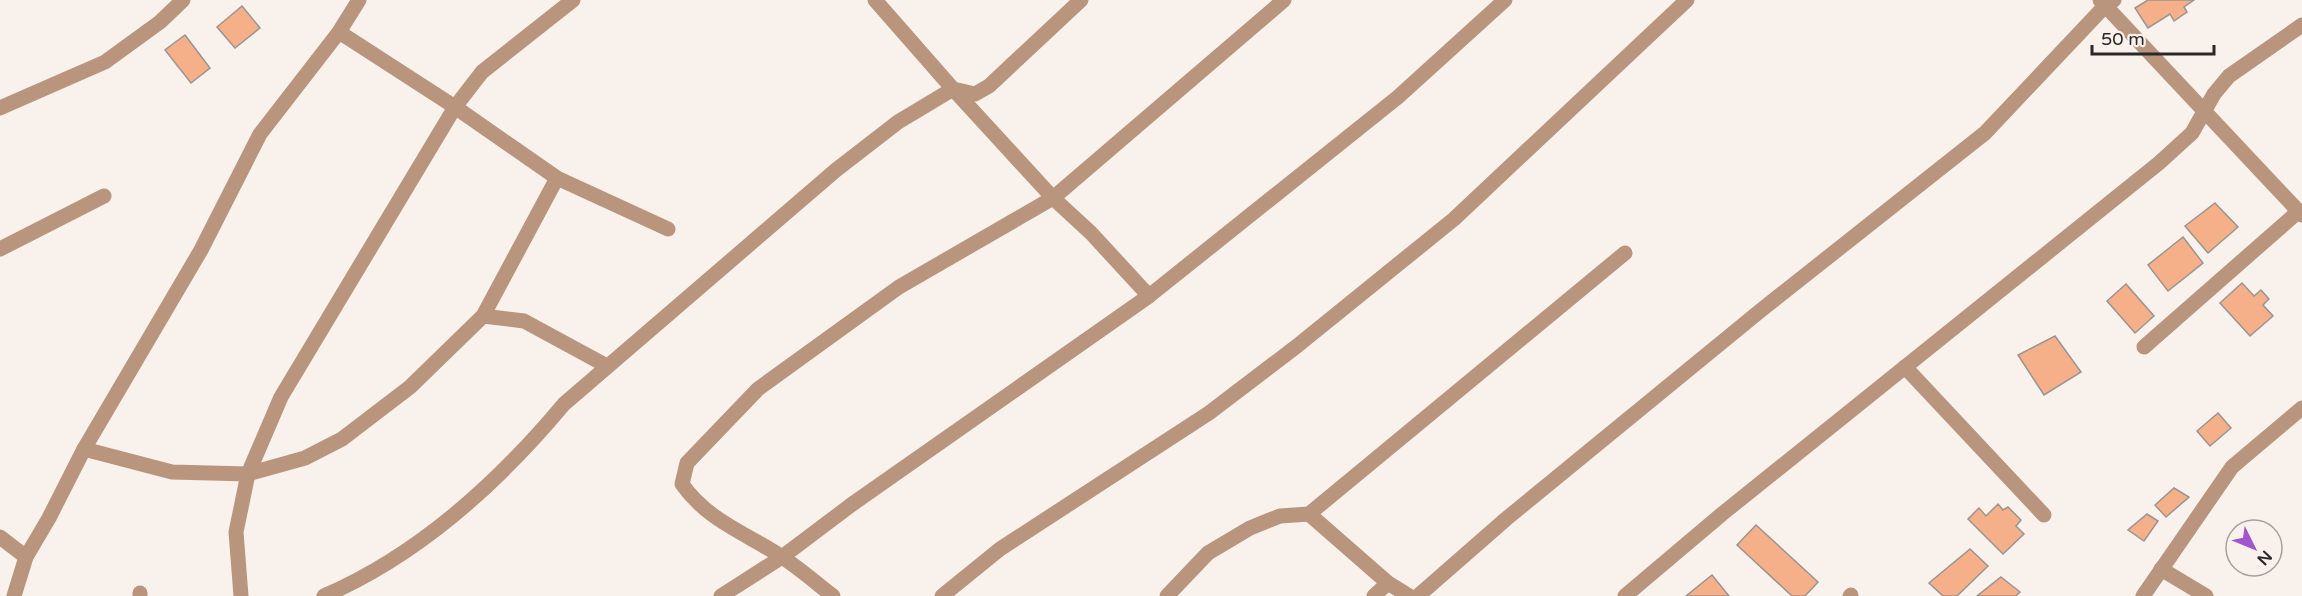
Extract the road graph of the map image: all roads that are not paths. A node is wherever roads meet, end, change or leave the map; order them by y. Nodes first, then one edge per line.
1 (183, 0) edge
2 (359, 0) edge
3 (573, 0) edge
4 (876, 0) edge
5 (1081, 0) edge
6 (1284, 0) edge
7 (1505, 0) edge
8 (1687, 0) edge
9 (2106, 2) edge
10 (2302, 25) edge
11 (339, 32) junction
12 (953, 89) junction
13 (455, 107) junction
14 (0, 108) edge
15 (2204, 113) junction
16 (557, 178) junction
17 (104, 196) dead end
18 (1053, 198) junction
19 (2300, 213) edge
20 (668, 229) dead end
21 (0, 249) edge
22 (1625, 253) dead end
23 (1149, 296) junction
24 (483, 316) junction
25 (2144, 347) dead end
26 (607, 366) junction
27 (1905, 367) junction
28 (2302, 408) edge
29 (84, 449) junction
30 (248, 474) junction
31 (1309, 514) junction
32 (2044, 515) dead end
33 (0, 537) edge
34 (26, 557) junction
35 (782, 557) junction
36 (2161, 569) junction
37 (1388, 583) junction
38 (14, 596) edge
39 (241, 596) edge
40 (324, 596) edge
41 (721, 596) edge
42 (833, 596) edge
43 (942, 596) edge
44 (1167, 596) edge
45 (1374, 596) edge
46 (1409, 596) edge
47 (1418, 596) edge
48 (1625, 596) edge
49 (2143, 596) edge
50 (2206, 596) edge

1 - 14 street
2 - 11 street
3 - 13 street
4 - 12 street
5 - 12 street
6 - 18 street
7 - 23 street
8 - 43 street
9 - 15 street
9 - 47 street
10 - 15 street
11 - 13 street
11 - 29 street
12 - 18 street
12 - 26 street
13 - 16 street
13 - 30 street
15 - 19 street
15 - 27 street
16 - 20 street
16 - 24 street
17 - 21 street
18 - 23 street
18 - 35 street
19 - 25 street
22 - 31 street
23 - 35 street
24 - 26 street
24 - 30 street
26 - 40 street
27 - 32 street
27 - 48 street
28 - 36 street
29 - 30 street
29 - 34 street
30 - 39 street
31 - 37 street
31 - 44 street
33 - 34 street
34 - 38 street
35 - 41 street
35 - 42 street
36 - 49 street
36 - 50 street
37 - 45 street
37 - 46 street

